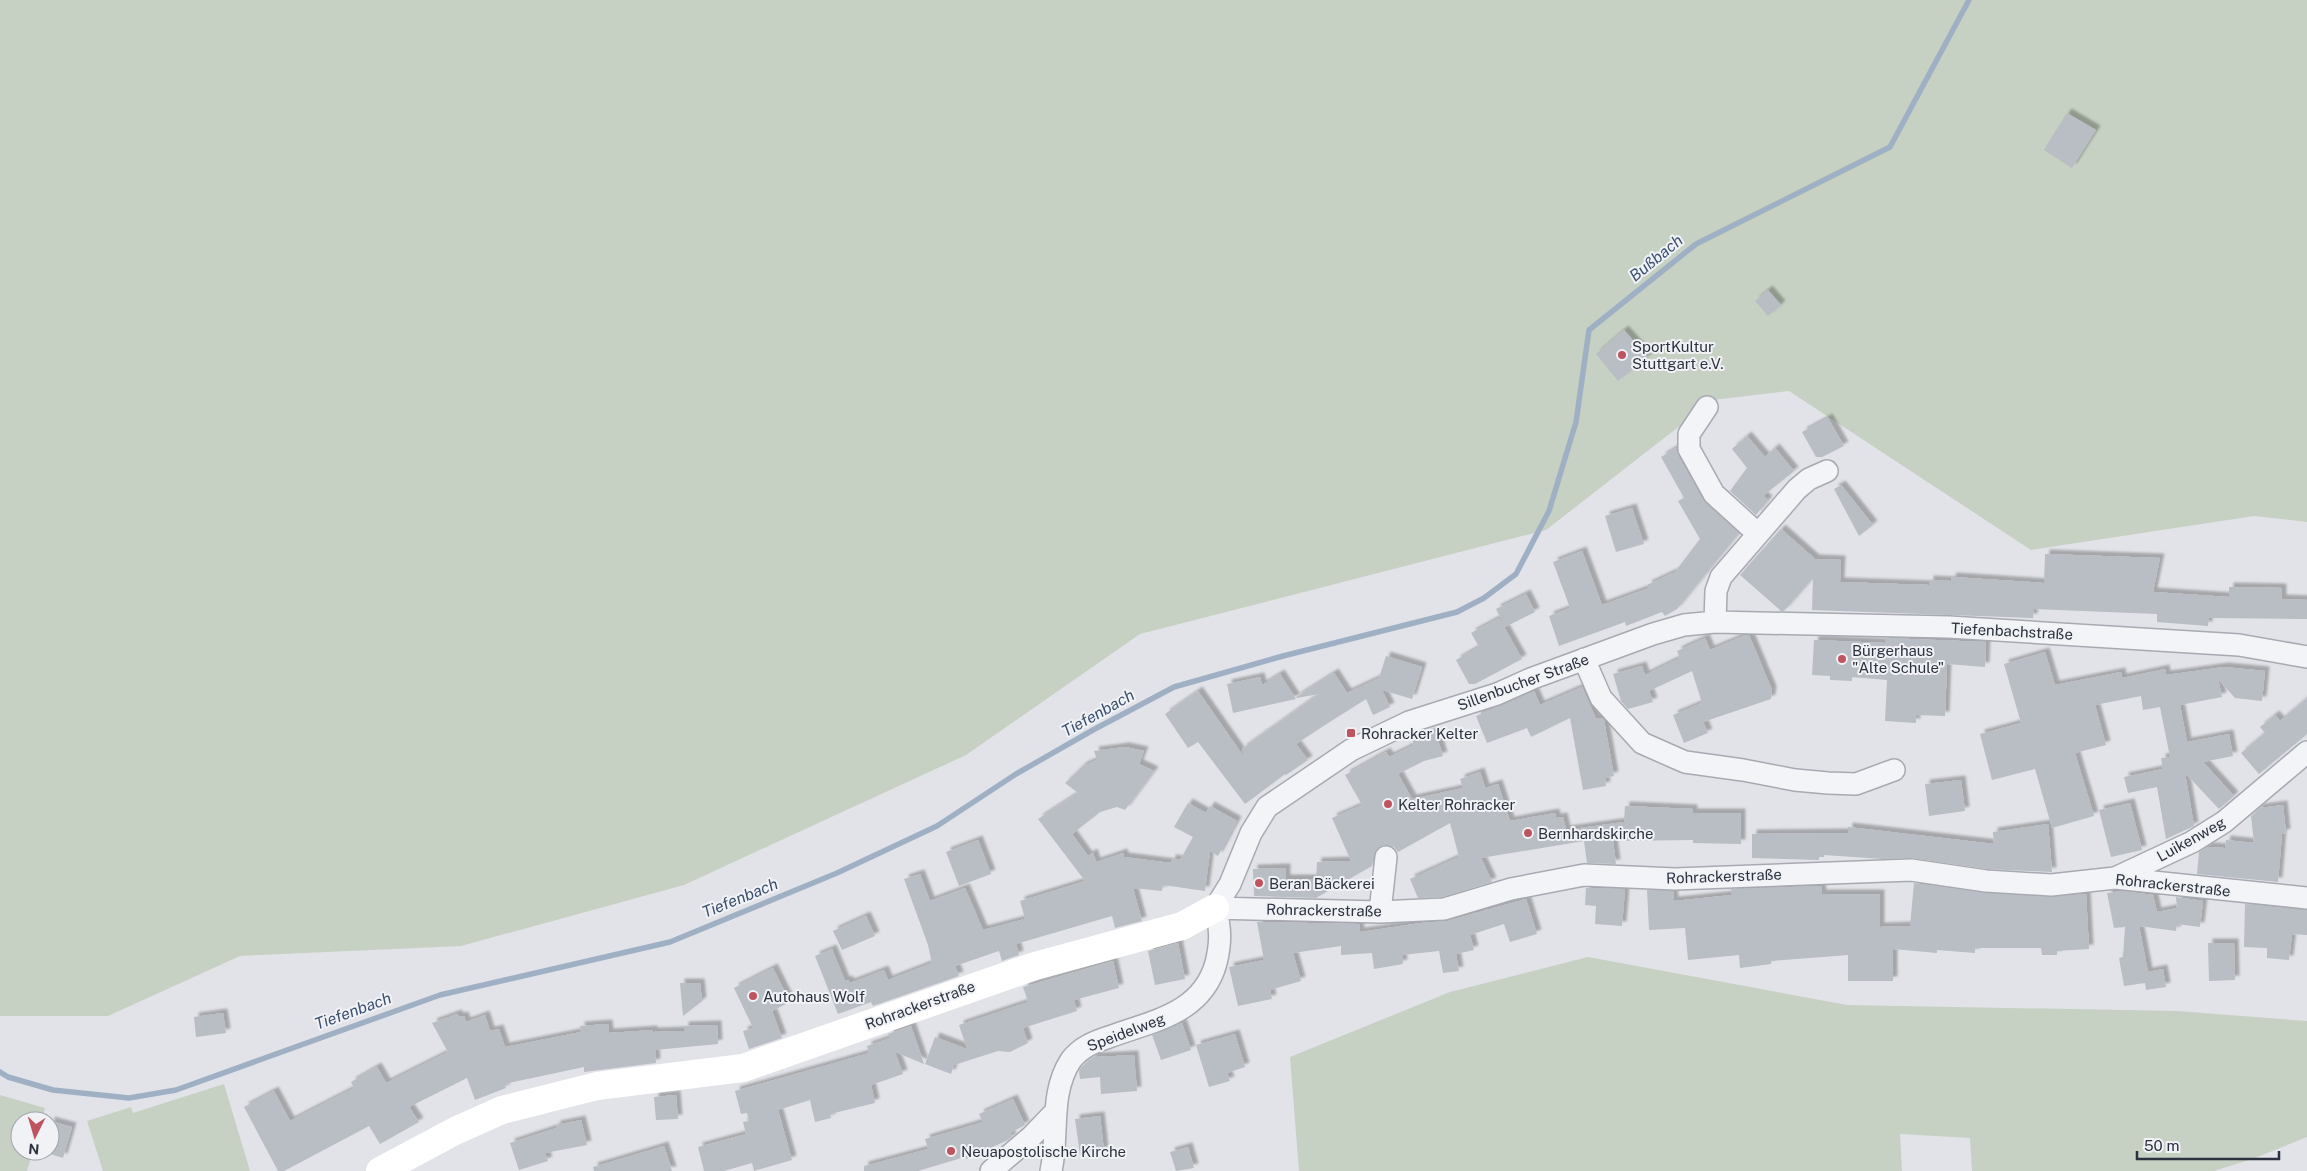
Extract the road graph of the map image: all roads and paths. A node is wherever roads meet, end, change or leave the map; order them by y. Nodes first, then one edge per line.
1 (1707, 407) dead end
2 (1827, 471) dead end
3 (1757, 533) junction
4 (1715, 622) junction
5 (2307, 657) edge
6 (1584, 659) junction
7 (2307, 752) edge
8 (1894, 770) dead end
9 (1386, 857) dead end
10 (2115, 878) junction
11 (2307, 898) edge
12 (1215, 908) junction
13 (1380, 912) junction
14 (1056, 1112) junction
15 (380, 1171) edge
16 (991, 1171) edge
17 (1052, 1171) edge

1 - 3 street
2 - 3 street
3 - 4 street
4 - 5 street, Tiefenbachstraße
4 - 6 street, Sillenbucher Straße
6 - 8 street
6 - 12 street, Sillenbucher Straße
7 - 10 street, Luikenweg
9 - 13 street
10 - 11 street, Rohrackerstraße
10 - 13 street, Rohrackerstraße
12 - 13 street, Rohrackerstraße
12 - 14 street, Speidelweg
12 - 15 street, Rohrackerstraße
14 - 16 street
14 - 17 street, Speidelweg

